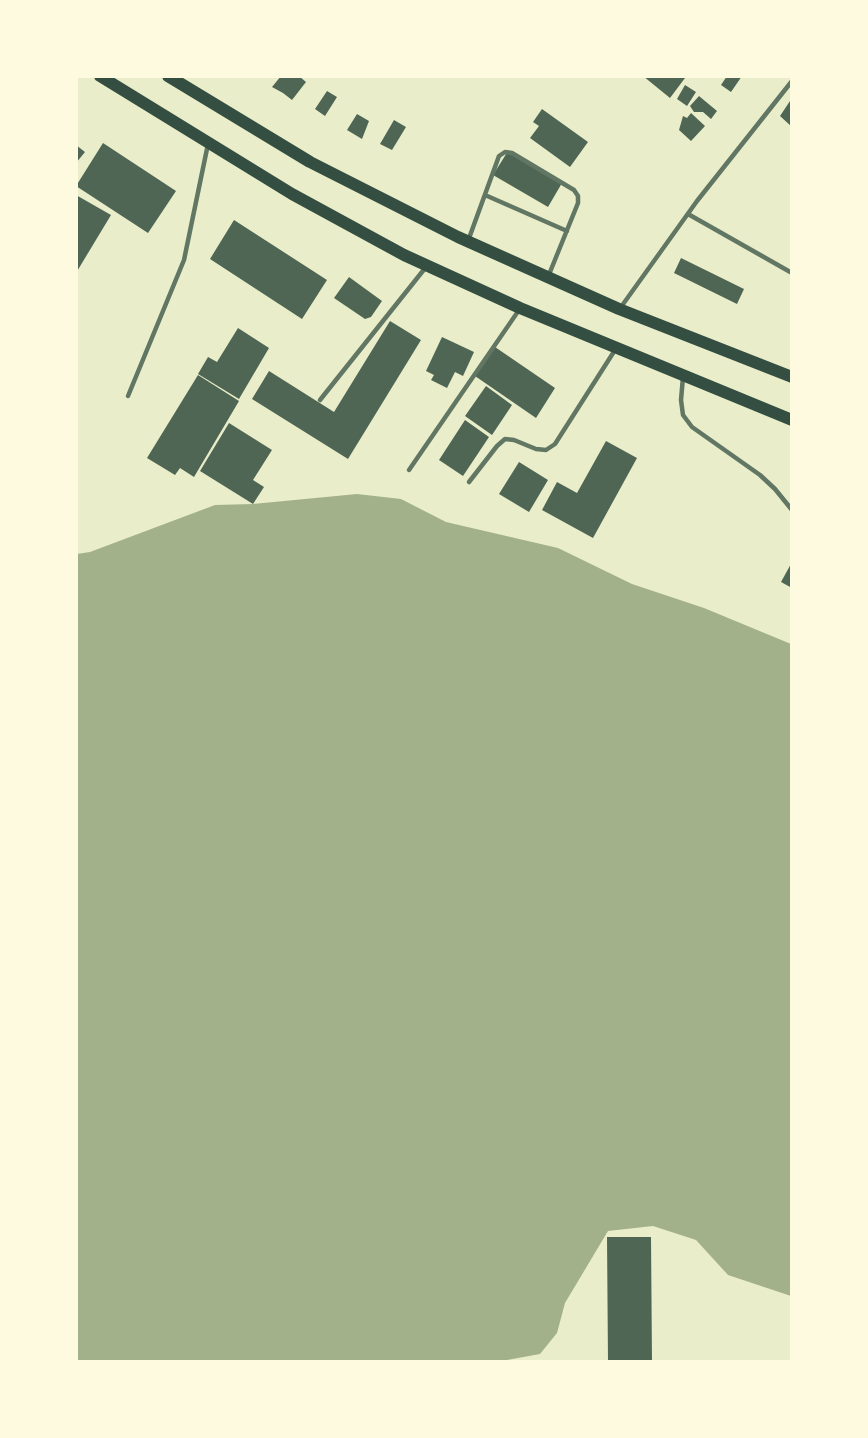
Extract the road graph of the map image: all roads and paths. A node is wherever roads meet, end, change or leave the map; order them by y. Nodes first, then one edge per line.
1 (100, 76) edge
2 (168, 76) edge
3 (792, 81) edge
4 (208, 144) junction
5 (485, 195) junction
6 (688, 214) junction
7 (567, 231) junction
8 (468, 242) junction
9 (428, 265) junction
10 (792, 273) edge
11 (548, 277) junction
12 (520, 308) junction
13 (620, 309) junction
14 (617, 348) junction
15 (684, 375) junction
16 (792, 377) edge
17 (128, 396) dead end
18 (320, 400) dead end
19 (792, 420) edge
20 (409, 470) dead end
21 (469, 482) dead end
22 (792, 510) edge

1 - 4 main road
2 - 8 main road
3 - 6 lane
4 - 9 main road
4 - 17 lane
5 - 7 lane
5 - 7 lane
5 - 8 lane
6 - 10 lane
6 - 13 lane
7 - 11 lane
8 - 11 main road
9 - 12 main road
9 - 18 lane
11 - 13 main road
12 - 14 main road
12 - 20 lane
13 - 16 main road
14 - 15 main road
14 - 21 lane
15 - 19 main road
15 - 22 lane

